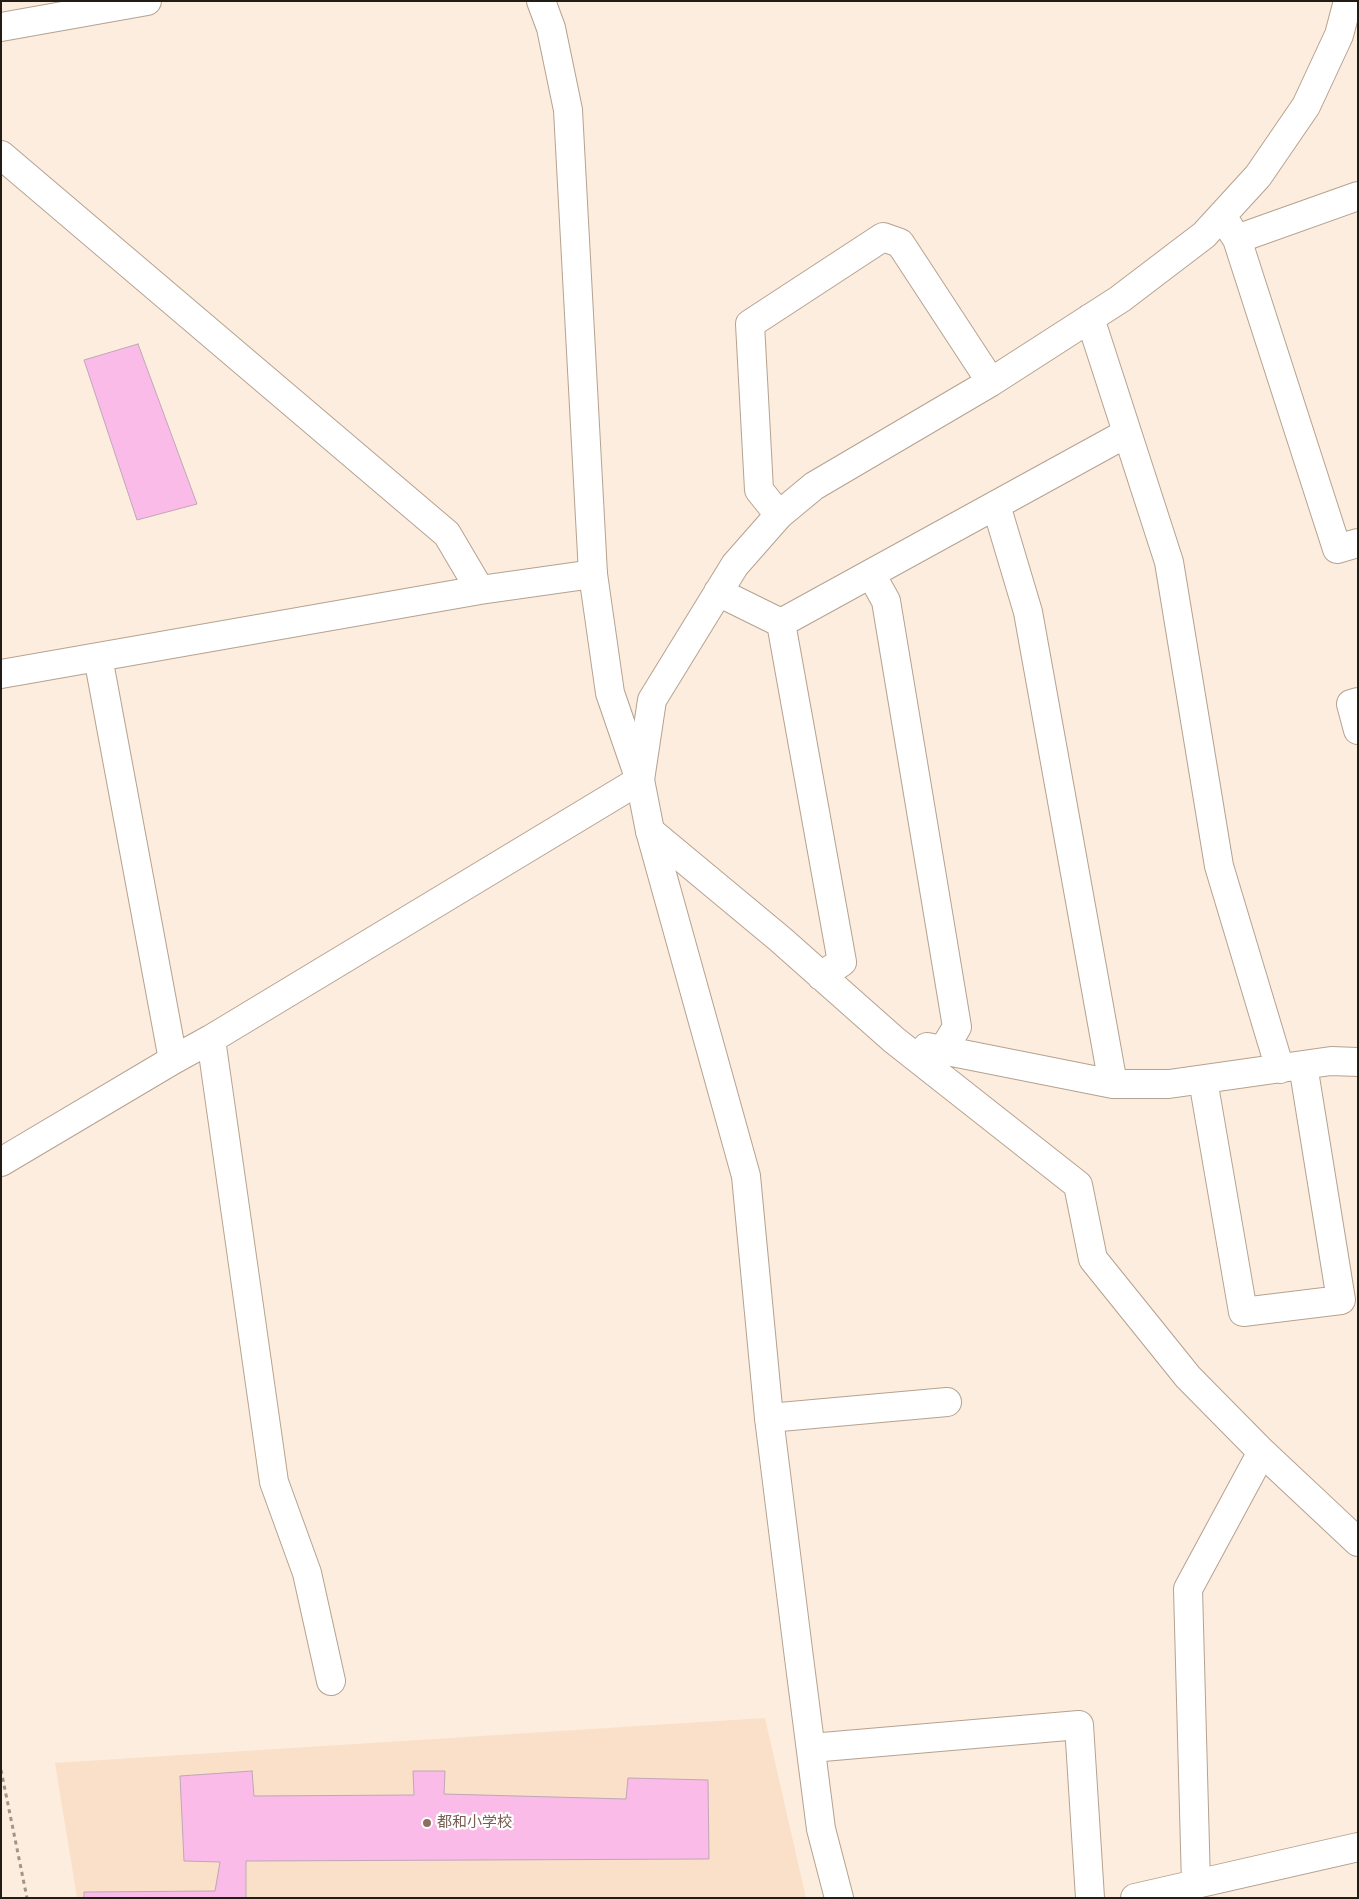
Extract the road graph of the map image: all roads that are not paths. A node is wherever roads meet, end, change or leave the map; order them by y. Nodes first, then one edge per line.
1 (147, 1) edge
2 (541, 1) edge
3 (1348, 1) edge
4 (1, 27) edge
5 (1, 155) edge
6 (1358, 196) edge
7 (1222, 216) junction
8 (1237, 239) junction
9 (1090, 318) junction
10 (990, 382) junction
11 (1127, 433) junction
12 (996, 505) junction
13 (779, 515) junction
14 (1358, 543) edge
15 (593, 574) junction
16 (870, 574) junction
17 (480, 590) junction
18 (718, 592) junction
19 (781, 623) junction
20 (98, 657) junction
21 (1, 674) edge
22 (1358, 702) edge
23 (1358, 730) edge
24 (640, 780) junction
25 (650, 831) junction
26 (821, 976) junction
27 (211, 1040) junction
28 (894, 1040) junction
29 (943, 1050) junction
30 (174, 1060) junction
31 (1358, 1062) edge
32 (1292, 1067) junction
33 (1203, 1080) junction
34 (1113, 1084) junction
35 (1, 1162) edge
36 (947, 1402) dead end
37 (769, 1418) junction
38 (1262, 1452) junction
39 (1358, 1542) edge
40 (331, 1681) dead end
41 (811, 1748) junction
42 (1358, 1847) edge
43 (1196, 1884) junction
44 (839, 1898) edge
45 (1090, 1898) edge
46 (1135, 1898) edge

1 - 4 street
2 - 15 street
3 - 7 street
5 - 17 street
6 - 8 street
7 - 8 street
7 - 9 street
8 - 14 street
9 - 10 street
9 - 11 street
10 - 13 street
10 - 13 street
11 - 12 street
11 - 32 street
12 - 16 street
12 - 34 street
13 - 18 street
15 - 17 street
15 - 24 street
16 - 19 street
16 - 29 street
17 - 20 street
18 - 19 street
18 - 24 street
19 - 26 street
20 - 21 street
20 - 30 street
22 - 23 street
24 - 25 street
24 - 27 street
25 - 26 street
25 - 37 street
26 - 28 street
27 - 30 street
27 - 40 street
28 - 29 street
28 - 38 street
29 - 34 street
30 - 35 street
31 - 32 street
32 - 33 street
32 - 33 street
33 - 34 street
36 - 37 street
37 - 41 street
38 - 39 street
38 - 43 street
41 - 44 street
41 - 45 street
42 - 43 street
43 - 46 street

